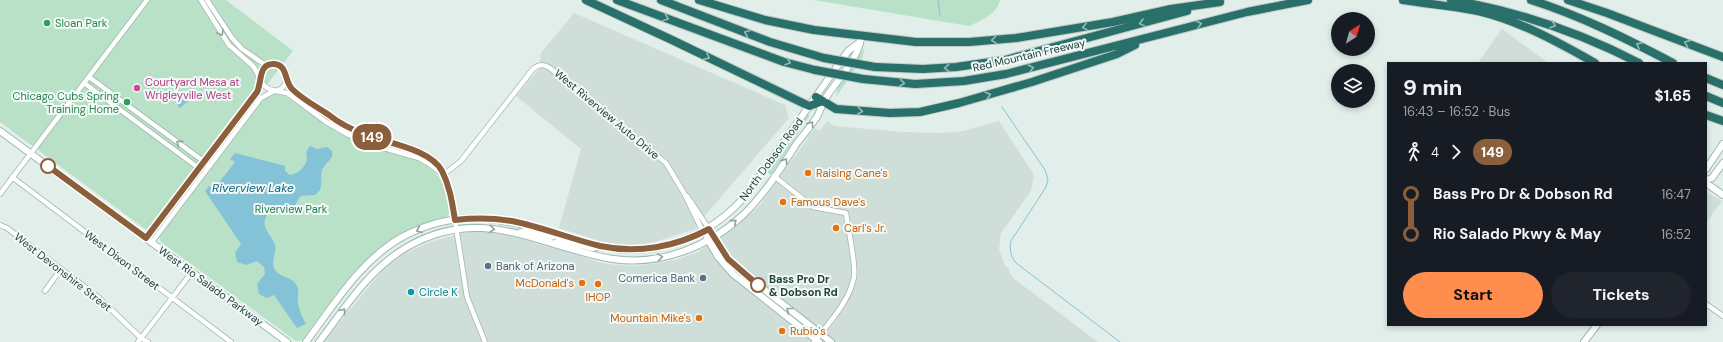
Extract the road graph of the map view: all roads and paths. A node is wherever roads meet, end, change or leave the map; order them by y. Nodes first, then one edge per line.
1 (147, 0) edge
2 (201, 0) edge
3 (207, 0) edge
4 (586, 0) edge
5 (617, 0) edge
6 (661, 0) edge
7 (699, 0) edge
8 (1308, 0) edge
9 (1403, 0) edge
10 (1451, 0) edge
11 (1531, 0) edge
12 (1568, 0) edge
13 (1224, 1) edge
14 (1148, 38) junction
15 (861, 39) junction
16 (1723, 57) edge
17 (1593, 62) edge
18 (1637, 62) edge
19 (1671, 62) edge
20 (270, 64) junction
21 (286, 74) junction
22 (89, 77) junction
23 (1707, 78) edge
24 (260, 79) junction
25 (84, 83) junction
26 (1723, 85) edge
27 (274, 90) junction
28 (1707, 96) edge
29 (820, 99) junction
30 (1723, 103) edge
31 (809, 106) junction
32 (1707, 115) edge
33 (146, 119) junction
34 (1723, 121) edge
35 (141, 126) junction
36 (0, 131) edge
37 (227, 132) junction
38 (233, 136) junction
39 (1723, 144) edge
40 (30, 153) junction
41 (204, 161) junction
42 (1723, 163) edge
43 (210, 166) junction
44 (199, 168) junction
45 (1707, 168) edge
46 (205, 172) junction
47 (443, 175) junction
48 (774, 176) junction
49 (12, 177) junction
50 (1707, 181) edge
51 (1707, 183) edge
52 (0, 194) edge
53 (1723, 196) edge
54 (455, 220) junction
55 (0, 225) edge
56 (456, 230) junction
57 (517, 232) junction
58 (558, 234) junction
59 (708, 235) junction
60 (146, 238) junction
61 (152, 242) junction
62 (554, 244) junction
63 (601, 246) junction
64 (61, 269) junction
65 (192, 272) junction
66 (46, 291) dead end
67 (172, 298) junction
68 (1707, 305) edge
69 (1723, 316) edge
70 (1596, 326) edge
71 (820, 333) junction
72 (139, 340) edge
73 (816, 341) edge
74 (148, 342) edge
75 (231, 342) edge
76 (287, 342) edge
77 (306, 342) edge
78 (319, 342) edge
79 (484, 342) edge
80 (831, 342) edge
81 (1584, 342) edge

1 - 22 street
2 -> 24 street
3 - 20 street
4 -> 31 highway
5 -> 14 highway, Red Mountain Freeway, bridge
13 -> 6 highway, Red Mountain Freeway, bridge
7 - 15 highway
14 -> 8 highway, Red Mountain Freeway
9 - 17 highway
10 -> 18 highway
19 -> 11 highway
16 -> 12 highway
13 -> 15 highway
29 -> 14 highway
15 - 29 main road, North Dobson Road
20 - 21 street
20 - 24 street
21 - 27 street
21 - 47 street
22 - 25 street
22 - 33 street
23 - 26 highway
24 - 27 street
24 - 37 street
25 - 35 street
25 - 40 street
27 - 38 street
27 - 47 street
28 - 30 highway
29 - 31 highway
48 -> 29 main road, North Dobson Road
31 - 59 main road, North Dobson Road
32 - 34 highway
33 - 35 street
41 -> 33 street
35 - 44 street
36 - 40 main road, West Rio Salado Parkway
37 - 38 street
37 - 41 street
38 - 43 street
39 - 45 main road
40 - 49 street
40 - 60 main road, West Rio Salado Parkway
41 - 43 street
41 - 44 street
42 - 50 main road
43 - 46 street
44 - 46 street
44 - 60 street
46 - 61 street
47 - 54 street
47 - 59 street, West Riverview Auto Drive
59 -> 48 main road, North Dobson Road
48 - 71 street
49 - 52 street
49 - 67 street, West Dixon Street
51 - 53 main road
54 - 56 street
54 - 58 main road, North Dobson Road
54 -> 77 main road, North Dobson Road
55 - 64 street, West Devonshire Street
56 -> 57 main road, North Dobson Road
78 -> 56 main road, North Dobson Road
56 - 79 street
57 - 58 main road
57 - 62 main road, North Dobson Road
58 - 63 main road, North Dobson Road
62 -> 59 main road, North Dobson Road
59 - 63 main road, North Dobson Road
71 -> 59 main road
59 - 73 main road
60 - 61 main road, West Rio Salado Parkway
61 - 65 main road, West Rio Salado Parkway
62 - 63 main road
64 - 66 street
64 - 72 street, West Devonshire Street
65 - 67 street
65 - 76 main road, West Rio Salado Parkway
67 - 72 street
67 - 75 street, West Dixon Street
68 - 69 street
70 - 81 main road
71 - 73 street
71 - 80 main road
72 - 74 street, West Devonshire Street

